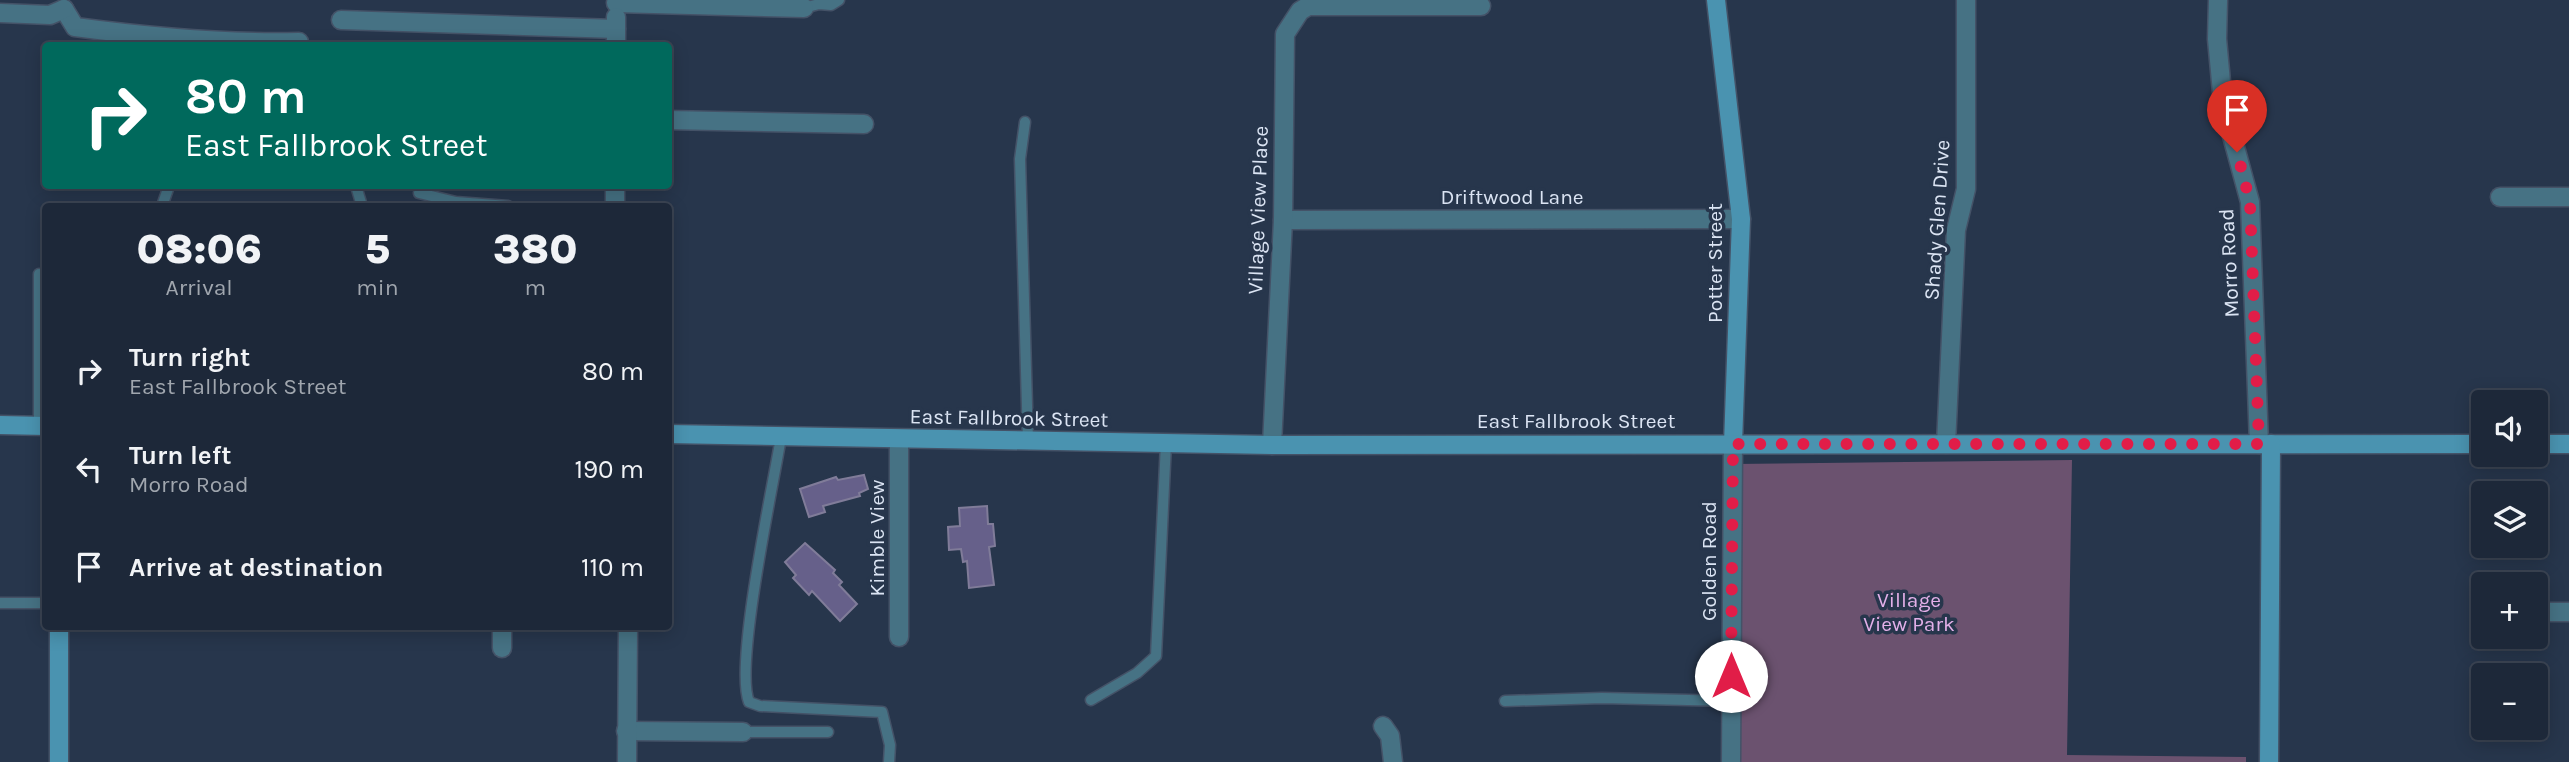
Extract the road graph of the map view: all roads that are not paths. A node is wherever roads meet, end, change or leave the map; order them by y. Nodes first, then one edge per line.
1 (839, 0) edge
2 (1716, 0) edge
3 (1966, 0) edge
4 (2218, 0) edge
5 (616, 1) edge
6 (65, 4) edge
7 (813, 4) edge
8 (1481, 6) dead end
9 (0, 13) edge
10 (341, 20) dead end
11 (616, 37) edge
12 (204, 42) edge
13 (672, 120) edge
14 (1025, 122) dead end
15 (864, 124) dead end
16 (419, 192) dead end
17 (2500, 197) dead end
18 (2569, 197) edge
19 (469, 203) edge
20 (1741, 219) junction
21 (1283, 220) junction
22 (39, 274) dead end
23 (0, 425) edge
24 (42, 426) edge
25 (672, 434) edge
26 (781, 437) junction
27 (900, 440) junction
28 (1028, 441) junction
29 (1166, 443) junction
30 (1733, 444) junction
31 (1947, 444) junction
32 (2265, 444) junction
33 (2471, 444) edge
34 (2548, 444) edge
35 (2569, 444) edge
36 (1272, 445) junction
37 (0, 603) edge
38 (42, 603) edge
39 (2548, 612) edge
40 (2569, 612) edge
41 (59, 630) edge
42 (502, 630) edge
43 (628, 630) edge
44 (899, 637) dead end
45 (502, 648) dead end
46 (1091, 700) dead end
47 (1505, 701) dead end
48 (1731, 701) junction
49 (1383, 726) dead end
50 (626, 731) junction
51 (743, 732) joint
52 (828, 732) dead end
53 (59, 762) edge
54 (626, 762) edge
55 (889, 762) edge
56 (1393, 762) edge
57 (1731, 762) edge
58 (2269, 762) edge

1 - 7 lane
2 - 20 main road, Potter Street
3 - 31 street, Shady Glen Drive
4 - 32 street, Morro Road
5 - 7 street
5 - 11 street
6 - 9 street
6 - 12 street
8 - 21 street, Village View Place
10 - 11 street
13 - 15 street
14 - 28 lane
16 - 19 lane
17 - 18 street
20 - 21 street, Driftwood Lane
20 - 30 main road, Potter Street
21 - 36 street, Village View Place
22 - 24 lane
23 - 24 main road
25 - 26 main road, East Fallbrook Street
26 - 27 main road, East Fallbrook Street
26 - 55 lane
27 - 28 main road, East Fallbrook Street
27 - 44 street, Kimble View
28 - 29 main road, East Fallbrook Street
29 - 36 main road, East Fallbrook Street
29 - 46 lane
30 - 31 main road, East Fallbrook Street
30 - 36 main road, East Fallbrook Street
30 - 48 street, Golden Road
31 - 32 main road, East Fallbrook Street
32 - 33 main road, East Fallbrook Street
32 - 58 main road, Morro Road
34 - 35 main road
37 - 38 lane
39 - 40 street
41 - 53 main road
42 - 45 street
43 - 50 street
47 - 48 lane
48 - 57 street, Golden Road
49 - 56 street
50 - 51 street
50 - 54 street
51 - 52 lane

